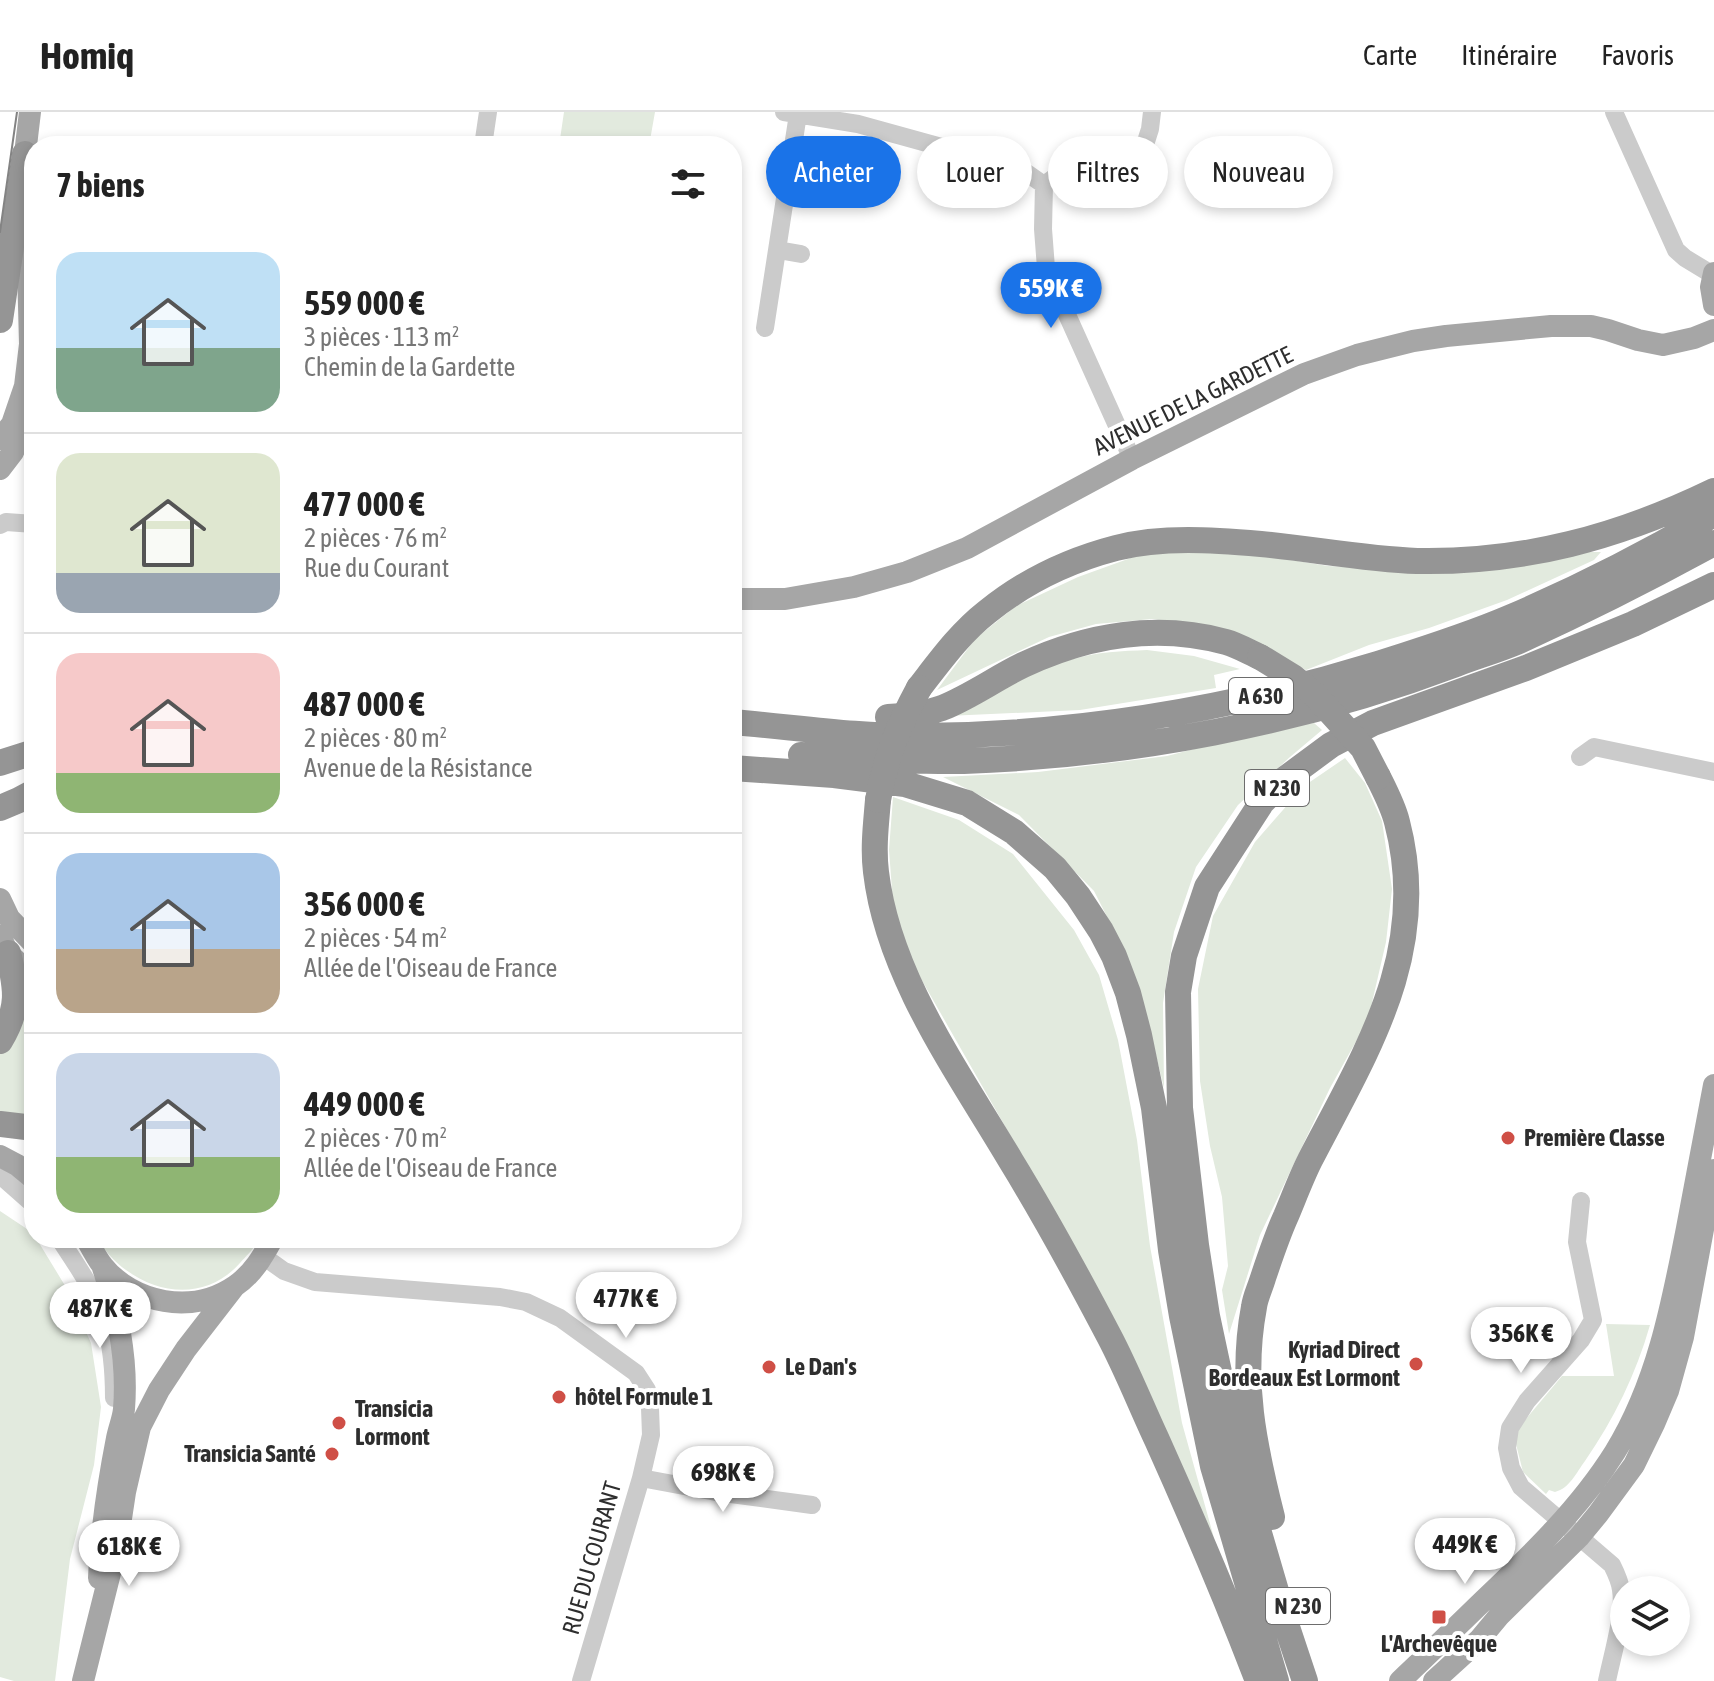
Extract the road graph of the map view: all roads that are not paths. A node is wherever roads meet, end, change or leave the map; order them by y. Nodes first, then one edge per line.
1 (30, 112) edge
2 (46, 112) edge
3 (488, 112) edge
4 (1152, 112) edge
5 (1614, 112) edge
6 (791, 113) edge
7 (859, 118) edge
8 (32, 136) edge
9 (38, 136) edge
10 (484, 136) edge
11 (1044, 185) junction
12 (24, 196) edge
13 (778, 250) junction
14 (801, 254) dead end
15 (1714, 274) edge
16 (1714, 305) edge
17 (1714, 315) edge
18 (0, 320) edge
19 (765, 328) dead end
20 (1704, 334) edge
21 (24, 389) edge
22 (24, 431) edge
23 (0, 439) edge
24 (1132, 459) junction
25 (0, 469) edge
26 (1714, 491) edge
27 (1714, 514) edge
28 (24, 523) edge
29 (0, 525) edge
30 (1714, 543) edge
31 (1714, 585) edge
32 (742, 599) edge
33 (742, 723) edge
34 (774, 725) junction
35 (0, 750) edge
36 (24, 751) edge
37 (742, 752) edge
38 (24, 755) edge
39 (1580, 757) dead end
40 (0, 763) edge
41 (742, 769) edge
42 (1714, 772) edge
43 (24, 792) edge
44 (2, 800) edge
45 (0, 899) edge
46 (24, 934) edge
47 (4, 944) edge
48 (24, 967) edge
49 (0, 1041) edge
50 (1714, 1085) edge
51 (0, 1124) edge
52 (24, 1127) edge
53 (0, 1156) edge
54 (1714, 1170) edge
55 (24, 1171) edge
56 (0, 1175) edge
57 (24, 1196) edge
58 (1581, 1201) dead end
59 (66, 1248) edge
60 (92, 1248) edge
61 (267, 1248) edge
62 (269, 1248) edge
63 (102, 1265) junction
64 (234, 1287) junction
65 (117, 1435) junction
66 (641, 1478) junction
67 (812, 1505) dead end
68 (1561, 1522) junction
69 (1579, 1537) junction
70 (97, 1619) junction
71 (83, 1681) edge
72 (581, 1681) edge
73 (1258, 1681) edge
74 (1276, 1681) edge
75 (1305, 1681) edge
76 (1324, 1681) edge
77 (1400, 1681) edge
78 (1434, 1681) edge
79 (1607, 1681) edge

1 - 8 main road
2 - 9 main road
3 - 10 street
4 - 11 street
5 - 15 street
6 - 7 street
6 - 13 street
7 - 11 street
11 - 24 street
12 - 18 highway
13 - 14 street
13 - 19 street
15 - 16 main road
17 - 20 main road, AVENUE DE LA GARDETTE
20 - 24 main road, AVENUE DE LA GARDETTE
21 - 23 main road
22 - 25 main road
24 - 32 main road, AVENUE DE LA GARDETTE
26 - 73 highway, N 230, bridge
27 - 34 highway, A 630
28 - 29 street
30 - 37 highway, A 630
31 - 75 highway, N 230
33 - 34 highway, A 630
34 - 76 highway, N 230, bridge
35 - 36 highway
38 - 40 highway
39 - 42 street
41 - 74 highway, N 230
43 - 44 highway
45 - 46 main road
47 - 48 main road
47 - 49 highway
50 - 68 main road
51 - 52 highway
53 - 55 main road
54 - 69 main road
56 - 57 street
58 - 68 street
59 - 65 street
60 - 63 main road
61 - 64 main road
62 - 66 street, RUE DU COURANT
63 - 64 main road
63 - 65 main road
64 - 70 main road
65 - 70 main road
66 - 67 street
66 - 72 street, RUE DU COURANT
68 - 69 street
68 - 77 main road
69 - 78 main road
69 - 79 street
70 - 71 main road

